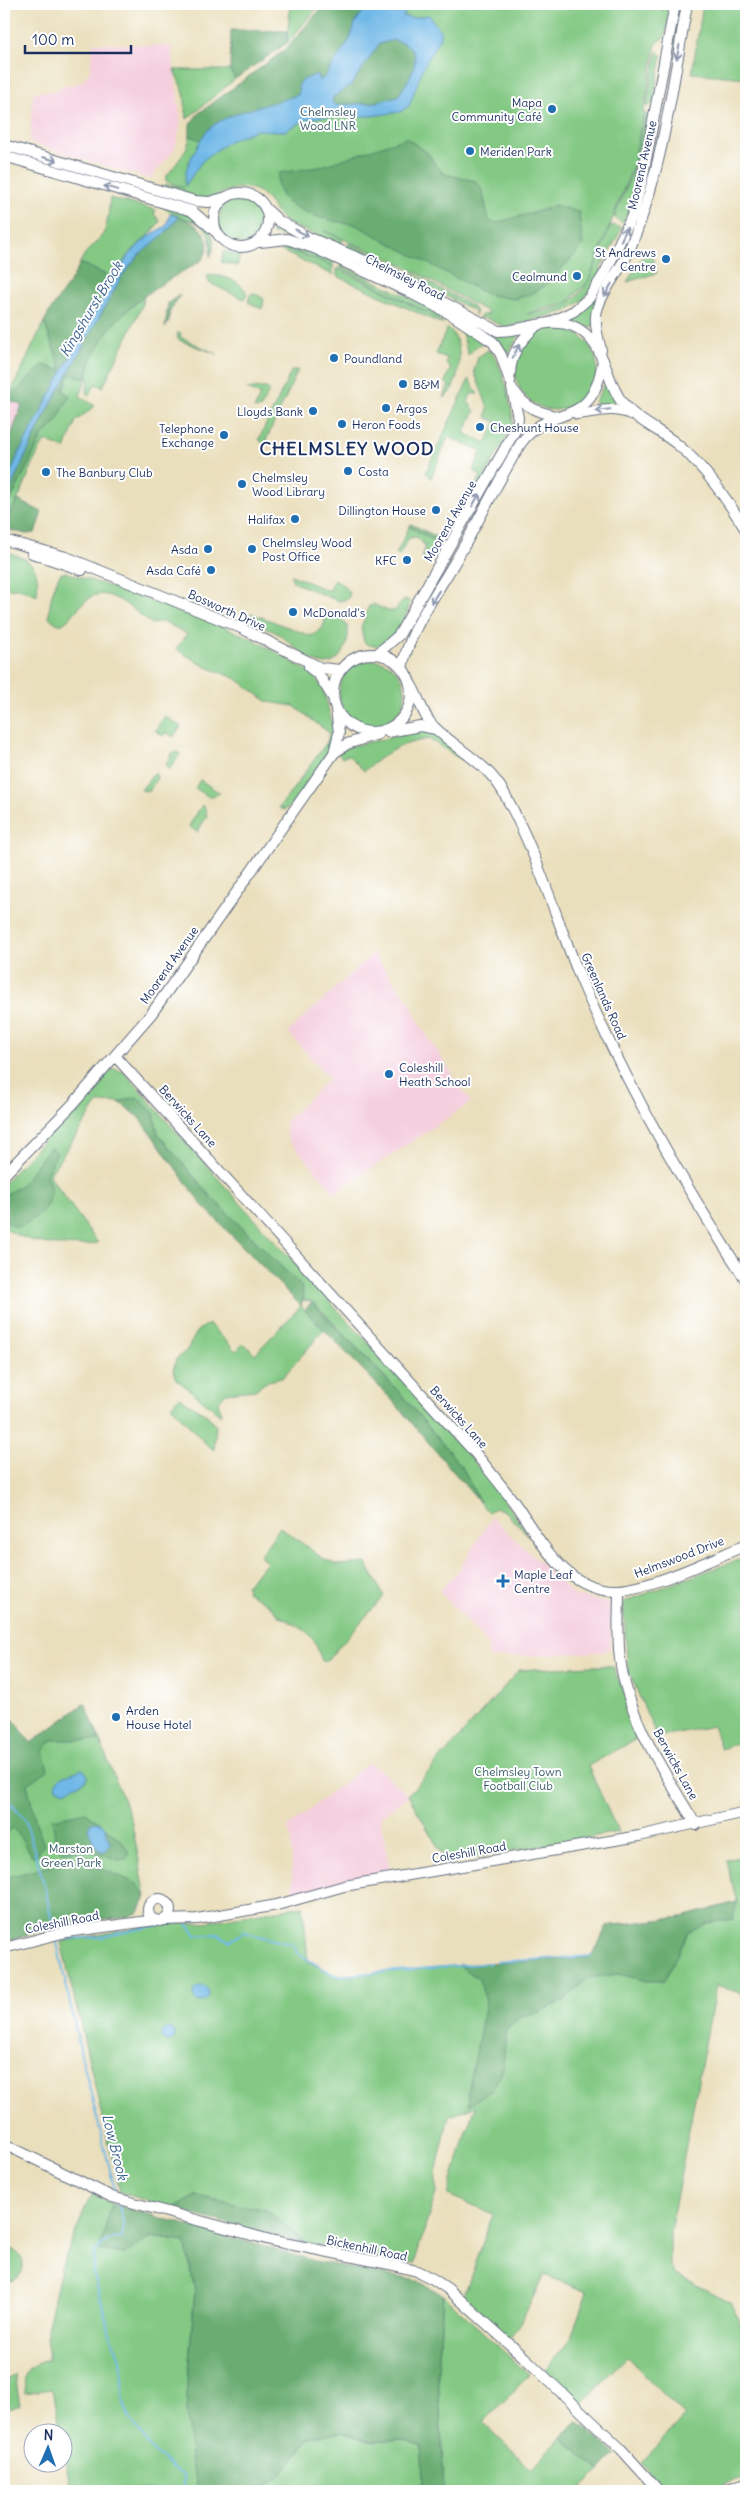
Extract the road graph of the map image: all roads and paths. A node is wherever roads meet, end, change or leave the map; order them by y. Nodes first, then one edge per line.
1 (675, 4) edge
2 (687, 4) edge
3 (4, 146) edge
4 (4, 156) edge
5 (165, 197) junction
6 (227, 197) junction
7 (194, 206) junction
8 (266, 209) junction
9 (215, 231) junction
10 (260, 242) junction
11 (551, 322) junction
12 (535, 326) junction
13 (602, 356) junction
14 (511, 385) junction
15 (562, 416) junction
16 (639, 417) junction
17 (746, 530) edge
18 (10, 541) edge
19 (377, 654) junction
20 (299, 658) junction
21 (402, 668) junction
22 (340, 670) junction
23 (410, 683) junction
24 (332, 697) junction
25 (336, 710) junction
26 (436, 729) junction
27 (383, 732) junction
28 (334, 753) junction
29 (116, 1057) junction
30 (4, 1175) edge
31 (746, 1280) edge
32 (746, 1544) edge
33 (619, 1590) junction
34 (746, 1812) edge
35 (696, 1825) junction
36 (169, 1906) junction
37 (148, 1909) junction
38 (197, 1919) junction
39 (159, 1920) junction
40 (126, 1923) junction
41 (4, 1948) edge
42 (4, 2144) edge
43 (746, 2483) edge
44 (659, 2491) edge
45 (722, 2491) edge

11 -> 1 street, Moorend Avenue
2 -> 13 street, Moorend Avenue
3 -> 5 street
5 -> 4 street
5 - 7 street
6 - 7 street
6 - 8 street
6 - 9 street
7 - 9 street
8 - 10 street
8 -> 12 street, Chelmsley Road
9 - 10 street
10 - 14 street, Chelmsley Road
11 - 12 street
11 - 13 street
14 -> 12 street
13 - 15 street
13 - 16 street
14 - 15 street
19 -> 14 street, Moorend Avenue
16 -> 15 street
15 -> 21 street, Moorend Avenue
16 - 17 street
18 - 20 street, Bosworth Drive
19 - 21 street
19 - 22 street
20 - 22 street, Bosworth Drive
20 - 24 street, Bosworth Drive
21 - 23 street
22 - 24 street
23 - 26 street, Greenlands Road
23 - 27 street
24 - 25 street
25 - 27 street
25 - 28 street, Moorend Avenue
26 - 27 street
26 - 31 street, Greenlands Road
27 - 28 street, Moorend Avenue
28 - 29 street, Moorend Avenue
29 - 30 street, Moorend Avenue
29 - 33 street, Berwicks Lane
32 - 33 street, Helmswood Drive
33 - 35 street, Berwicks Lane
34 - 35 street, Coleshill Road
35 - 38 street, Coleshill Road
36 - 37 street, Coleshill Road
36 - 38 street
36 - 39 street
37 - 39 street
37 - 40 street, Coleshill Road
38 - 39 street, Coleshill Road
39 - 40 street, Coleshill Road
40 - 41 street, Coleshill Road
42 - 44 street, Bickenhill Road
43 - 45 street

